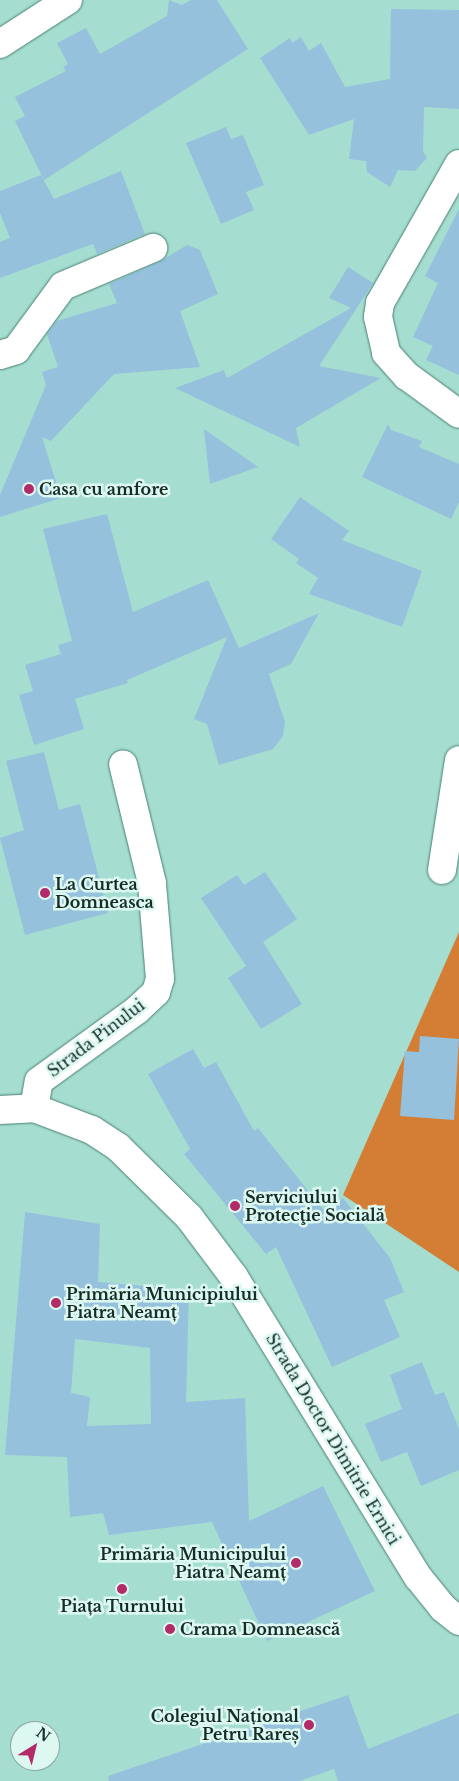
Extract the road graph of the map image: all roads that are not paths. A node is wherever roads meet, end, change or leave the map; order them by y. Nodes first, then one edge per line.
1 (68, 0) edge
2 (0, 44) edge
3 (459, 164) edge
4 (153, 248) dead end
5 (0, 355) edge
6 (459, 414) edge
7 (459, 760) edge
8 (123, 764) dead end
9 (442, 870) dead end
10 (34, 1108) junction
11 (0, 1110) edge
12 (459, 1620) edge

1 - 2 street
3 - 6 street
4 - 5 street
7 - 9 street
8 - 10 street, Strada Pinului
10 - 11 street, Strada Doctor Dimitrie Ernici
10 - 12 street, Strada Doctor Dimitrie Ernici

